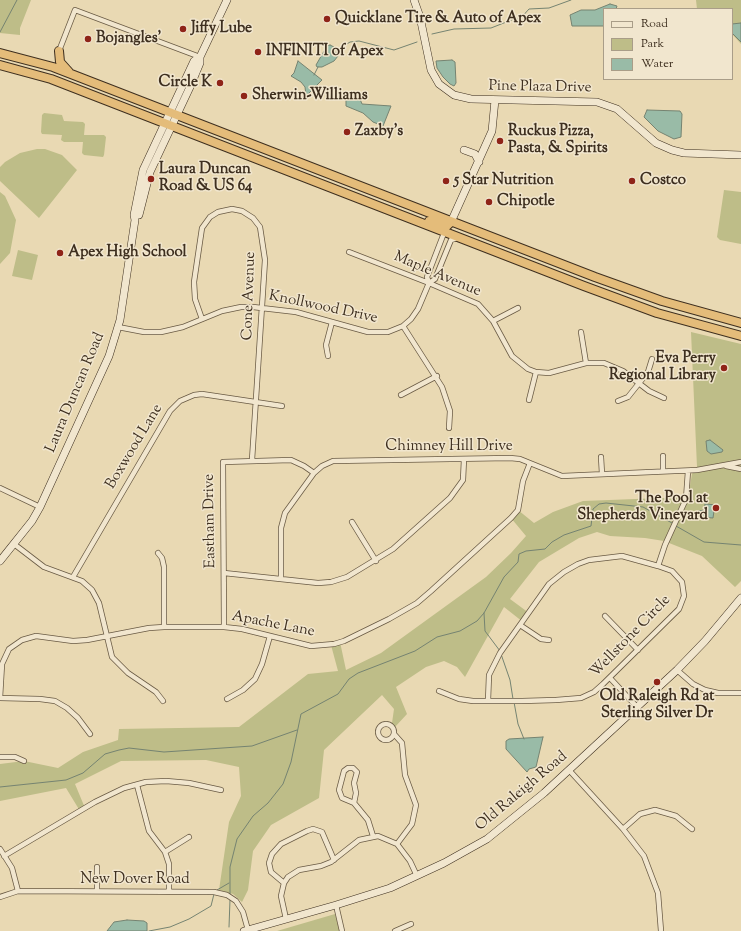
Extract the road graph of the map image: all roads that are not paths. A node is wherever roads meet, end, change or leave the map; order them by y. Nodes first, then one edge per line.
1 (228, 0) edge
2 (414, 0) edge
3 (59, 51) junction
4 (0, 53) edge
5 (200, 57) junction
6 (37, 62) junction
7 (0, 65) edge
8 (71, 74) junction
9 (495, 100) junction
10 (173, 113) junction
11 (167, 124) junction
12 (464, 150) dead end
13 (741, 155) edge
14 (479, 162) junction
15 (137, 196) junction
16 (141, 204) junction
17 (375, 204) junction
18 (135, 220) junction
19 (451, 222) junction
20 (444, 233) junction
21 (457, 238) junction
22 (525, 250) junction
23 (349, 252) dead end
24 (429, 282) junction
25 (263, 308) junction
26 (518, 308) dead end
27 (202, 319) junction
28 (493, 321) junction
29 (332, 322) junction
30 (741, 323) edge
31 (403, 326) junction
32 (118, 327) junction
33 (581, 332) dead end
34 (741, 335) edge
35 (328, 356) dead end
36 (652, 359) dead end
37 (586, 363) junction
38 (536, 372) junction
39 (436, 376) junction
40 (639, 383) junction
41 (401, 395) dead end
42 (664, 398) dead end
43 (530, 400) dead end
44 (618, 401) dead end
45 (256, 402) junction
46 (282, 406) dead end
47 (449, 428) dead end
48 (663, 456) dead end
49 (601, 457) dead end
50 (464, 459) junction
51 (252, 460) junction
52 (741, 462) edge
53 (530, 463) junction
54 (725, 466) junction
55 (741, 469) edge
56 (663, 471) junction
57 (688, 471) junction
58 (314, 473) junction
59 (602, 474) junction
60 (0, 488) edge
61 (40, 507) junction
62 (352, 522) dead end
63 (14, 544) junction
64 (158, 552) dead end
65 (0, 561) edge
66 (376, 561) junction
67 (658, 566) junction
68 (224, 573) junction
69 (73, 577) junction
70 (281, 579) junction
71 (741, 598) edge
72 (605, 616) dead end
73 (520, 625) junction
74 (164, 627) junction
75 (224, 627) junction
76 (106, 636) junction
77 (270, 636) junction
78 (550, 640) dead end
79 (638, 650) junction
80 (677, 670) junction
81 (610, 678) junction
82 (439, 691) dead end
83 (741, 694) edge
84 (0, 698) edge
85 (227, 699) dead end
86 (163, 701) dead end
87 (488, 701) junction
88 (637, 707) junction
89 (90, 734) dead end
90 (394, 734) dead end
91 (0, 757) edge
92 (24, 761) dead end
93 (569, 770) junction
94 (137, 785) junction
95 (221, 790) dead end
96 (354, 802) junction
97 (623, 829) junction
98 (692, 829) dead end
99 (373, 836) junction
100 (189, 837) dead end
101 (397, 844) junction
102 (0, 849) edge
103 (165, 852) junction
104 (4, 856) junction
105 (334, 860) junction
106 (98, 867) dead end
107 (417, 876) junction
108 (284, 883) junction
109 (97, 891) junction
110 (18, 892) junction
111 (169, 892) junction
112 (0, 897) edge
113 (336, 905) junction
114 (286, 919) junction
115 (411, 924) dead end
116 (246, 930) edge
117 (342, 931) edge
118 (395, 931) edge
119 (661, 931) edge

1 - 5 street, Laura Duncan Road
2 - 9 street, Pine Plaza Drive
3 - 5 street
3 - 6 highway
3 - 8 highway
4 - 6 highway
5 - 10 street, Laura Duncan Road
6 - 8 highway
7 - 11 highway
8 - 10 highway
9 - 13 street, Pine Plaza Drive
9 - 14 street
10 - 11 street, Laura Duncan Road
10 - 19 highway
11 - 15 street, Laura Duncan Road
11 - 16 street, Laura Duncan Road
11 - 17 highway
12 - 14 street
14 - 19 street
15 - 16 street
15 - 18 street, Laura Duncan Road
16 - 18 street, Laura Duncan Road
17 - 19 highway
17 - 20 highway
18 - 32 street, Laura Duncan Road
19 - 22 highway
20 - 21 highway
20 - 22 highway
20 - 24 street, Knollwood Drive
21 - 24 street, Knollwood Drive
21 - 34 highway
22 - 30 highway
23 - 24 street, Maple Avenue
24 - 28 street, Maple Avenue
24 - 31 street, Knollwood Drive
25 - 27 street, Knollwood Drive
25 - 27 street, Cone Avenue
25 - 29 street, Knollwood Drive
25 - 45 street, Cone Avenue
26 - 28 street
27 - 32 street, Knollwood Drive
28 - 38 street, Maple Avenue
29 - 31 street, Knollwood Drive
29 - 35 street
31 - 39 street
32 - 61 street, Laura Duncan Road
33 - 37 street
36 - 40 street
37 - 38 street
37 - 40 street
38 - 43 street
39 - 41 street
39 - 47 street
40 - 42 street
40 - 44 street
45 - 46 street, Boxwood Lane
45 - 51 street, Cone Avenue
45 - 69 street, Boxwood Lane
48 - 56 street
49 - 59 street
50 - 53 street, Chimney Hill Drive
50 - 58 street, Chimney Hill Drive
50 - 66 street
51 - 58 street, Eastham Drive
51 - 68 street, Eastham Drive
52 - 54 street, Chimney Hill Drive
53 - 59 street, Chimney Hill Drive
53 - 77 street, Apache Lane
54 - 55 street, Chimney Hill Drive
54 - 57 street, Chimney Hill Drive
56 - 57 street, Chimney Hill Drive
56 - 59 street, Chimney Hill Drive
57 - 67 street
58 - 70 street, Chimney Hill Drive
60 - 61 street
61 - 63 street, Laura Duncan Road
62 - 66 street
63 - 65 street, Laura Duncan Road
63 - 69 street
64 - 74 street
66 - 70 street
67 - 73 street, Wellstone Circle
67 - 79 street, Wellstone Circle
68 - 70 street
68 - 75 street, Eastham Drive
69 - 76 street
71 - 80 street, Old Raleigh Road
72 - 79 street
73 - 78 street
73 - 87 street, Wellstone Circle
74 - 75 street, Apache Lane
74 - 76 street, Apache Lane
75 - 77 street, Apache Lane
76 - 84 street, Apache Lane
76 - 86 street
77 - 85 street
79 - 81 street, Wellstone Circle
80 - 83 street
80 - 88 street, Old Raleigh Road
81 - 87 street, Wellstone Circle
81 - 88 street
82 - 87 street, Wellstone Circle
84 - 89 street
88 - 93 street, Old Raleigh Road
90 - 101 street
91 - 92 street
93 - 97 street
93 - 107 street, Old Raleigh Road
94 - 95 street
94 - 103 street
94 - 104 street
96 - 96 street
96 - 99 street
97 - 98 street
97 - 119 street
99 - 101 street
99 - 105 street
100 - 103 street
101 - 107 street
102 - 104 street
103 - 111 street
104 - 110 street
105 - 108 street
105 - 108 street
106 - 109 street
107 - 113 street, Old Raleigh Road
108 - 114 street
109 - 110 street, New Dover Road
109 - 111 street, New Dover Road
110 - 112 street, New Dover Road
111 - 116 street, New Dover Road
113 - 114 street, Old Raleigh Road
113 - 117 street
114 - 116 street, Old Raleigh Road
115 - 118 street

